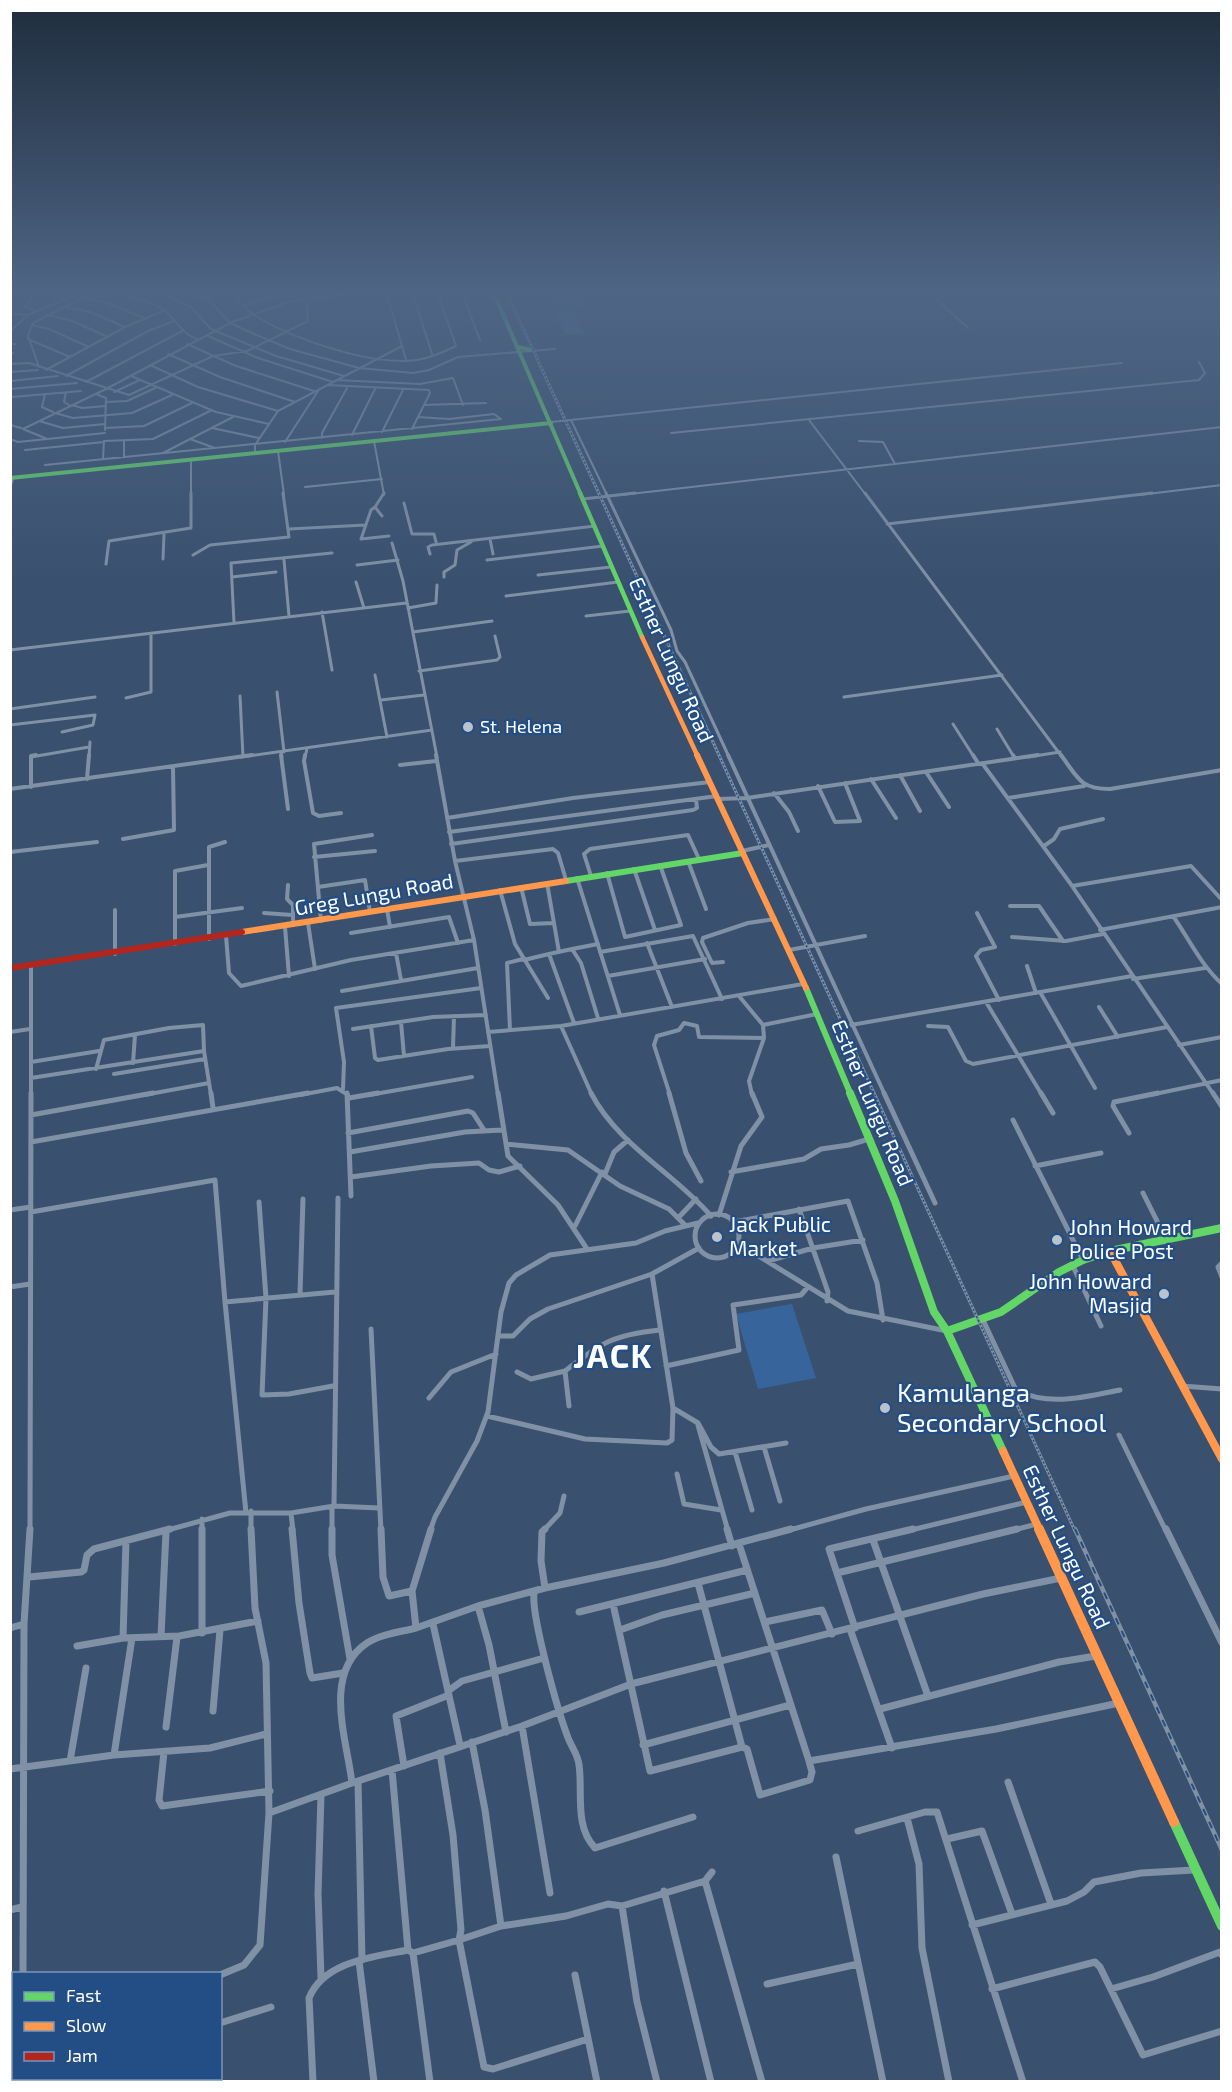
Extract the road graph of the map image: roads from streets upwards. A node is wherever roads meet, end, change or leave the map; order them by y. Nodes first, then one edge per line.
1 (347, 388) edge
2 (13, 389) edge
3 (106, 389) joint
4 (121, 389) edge
5 (147, 389) edge
6 (149, 389) edge
7 (159, 389) edge
8 (203, 389) edge
9 (255, 389) edge
10 (307, 389) edge
11 (319, 389) joint
12 (365, 389) edge
13 (375, 389) junction
14 (457, 389) edge
15 (536, 389) edge
16 (875, 389) edge
17 (1115, 389) edge
18 (403, 390) junction
19 (81, 391) dead end
20 (314, 391) junction
21 (66, 392) junction
22 (114, 392) junction
23 (45, 394) junction
24 (96, 394) junction
25 (172, 395) junction
26 (11, 397) edge
27 (192, 402) junction
28 (295, 402) junction
29 (486, 403) dead end
30 (106, 404) junction
31 (70, 405) junction
32 (424, 405) junction
33 (463, 405) junction
34 (212, 410) junction
35 (278, 411) junction
36 (54, 413) junction
37 (106, 415) junction
38 (233, 417) junction
39 (418, 417) junction
40 (572, 420) junction
41 (809, 420) junction
42 (39, 421) junction
43 (269, 423) junction
44 (551, 423) junction
45 (10, 425) edge
46 (105, 426) junction
47 (1221, 427) edge
48 (21, 428) dead end
49 (212, 428) junction
50 (412, 429) junction
51 (382, 432) junction
52 (105, 433) junction
53 (671, 433) dead end
54 (352, 435) junction
55 (259, 438) junction
56 (322, 438) junction
57 (10, 439) edge
58 (46, 439) junction
59 (190, 439) junction
60 (124, 440) junction
61 (374, 441) junction
62 (859, 441) dead end
63 (104, 442) junction
64 (285, 442) junction
65 (255, 445) junction
66 (217, 449) junction
67 (25, 450) dead end
68 (278, 451) junction
69 (255, 453) junction
70 (161, 454) junction
71 (124, 458) junction
72 (104, 459) junction
73 (191, 460) junction
74 (895, 464) junction
75 (45, 465) dead end
76 (846, 469) junction
77 (12, 477) edge
78 (382, 479) junction
79 (1221, 485) edge
80 (305, 487) dead end
81 (10, 488) edge
82 (608, 497) junction
83 (583, 499) junction
84 (404, 503) dead end
85 (375, 507) junction
86 (382, 516) dead end
87 (887, 524) junction
88 (365, 525) junction
89 (594, 525) junction
90 (289, 529) junction
91 (164, 534) junction
92 (389, 536) dead end
93 (490, 539) junction
94 (473, 541) junction
95 (436, 542) junction
96 (392, 543) dead end
97 (425, 543) dead end
98 (449, 543) junction
99 (603, 546) junction
100 (457, 550) junction
101 (332, 553) dead end
102 (430, 554) dead end
103 (493, 554) dead end
104 (194, 555) dead end
105 (163, 559) dead end
106 (284, 560) junction
107 (398, 560) junction
108 (487, 560) dead end
109 (106, 564) dead end
110 (357, 565) dead end
111 (611, 567) junction
112 (276, 572) dead end
113 (538, 575) dead end
114 (232, 577) junction
115 (444, 577) dead end
116 (356, 582) dead end
117 (618, 582) junction
118 (437, 585) dead end
119 (506, 596) dead end
120 (407, 605) junction
121 (364, 608) junction
122 (630, 611) junction
123 (322, 612) junction
124 (289, 616) junction
125 (586, 616) dead end
126 (492, 621) dead end
127 (234, 623) junction
128 (412, 632) junction
129 (151, 633) junction
130 (495, 636) dead end
131 (10, 650) edge
132 (332, 670) dead end
133 (418, 671) junction
134 (375, 675) dead end
135 (1002, 675) junction
136 (277, 692) dead end
137 (424, 695) junction
138 (240, 696) dead end
139 (95, 697) dead end
140 (844, 697) dead end
141 (126, 698) dead end
142 (381, 700) junction
143 (10, 709) edge
144 (954, 724) dead end
145 (10, 725) edge
146 (997, 729) dead end
147 (432, 730) junction
148 (62, 732) dead end
149 (387, 737) junction
150 (307, 749) junction
151 (283, 752) junction
152 (1060, 752) junction
153 (243, 757) junction
154 (1015, 758) junction
155 (436, 761) junction
156 (980, 763) junction
157 (400, 765) dead end
158 (173, 767) junction
159 (1221, 770) edge
160 (926, 772) junction
161 (900, 775) junction
162 (87, 779) junction
163 (871, 779) junction
164 (710, 782) junction
165 (845, 783) junction
166 (818, 786) junction
167 (1084, 786) junction
168 (31, 787) junction
169 (10, 789) edge
170 (774, 793) junction
171 (717, 798) junction
172 (747, 798) junction
173 (1008, 798) junction
174 (696, 799) junction
175 (949, 807) dead end
176 (288, 809) dead end
177 (920, 811) dead end
178 (341, 813) dead end
179 (447, 818) junction
180 (896, 818) dead end
181 (1104, 819) dead end
182 (490, 826) junction
183 (798, 831) dead end
184 (449, 832) junction
185 (372, 835) dead end
186 (492, 838) junction
187 (123, 839) dead end
188 (97, 842) dead end
189 (225, 842) dead end
190 (451, 844) junction
191 (769, 845) junction
192 (1044, 846) junction
193 (375, 850) dead end
194 (10, 852) edge
195 (743, 852) junction
196 (314, 857) junction
197 (699, 859) junction
198 (455, 861) junction
199 (688, 861) junction
200 (208, 865) junction
201 (660, 865) junction
202 (634, 869) junction
203 (607, 873) junction
204 (591, 876) junction
205 (577, 878) junction
206 (567, 880) junction
207 (548, 883) junction
208 (288, 885) dead end
209 (1072, 886) junction
210 (318, 887) junction
211 (521, 887) junction
212 (500, 890) junction
213 (463, 896) junction
214 (1221, 900) edge
215 (1010, 906) dead end
216 (1221, 907) edge
217 (242, 908) dead end
218 (387, 909) junction
219 (706, 909) dead end
220 (116, 910) dead end
221 (210, 912) junction
222 (370, 912) junction
223 (264, 913) dead end
224 (977, 913) dead end
225 (292, 915) junction
226 (1173, 916) junction
227 (175, 917) junction
228 (775, 919) junction
229 (321, 921) junction
230 (308, 923) junction
231 (554, 923) junction
232 (289, 926) junction
233 (390, 927) junction
234 (655, 930) junction
235 (1101, 932) junction
236 (351, 933) dead end
237 (226, 936) junction
238 (865, 936) dead end
239 (1012, 937) dead end
240 (209, 939) junction
241 (474, 940) junction
242 (1063, 941) junction
243 (458, 942) junction
244 (647, 943) junction
245 (815, 943) junction
246 (174, 944) junction
247 (598, 945) junction
248 (572, 949) junction
249 (789, 950) junction
250 (559, 952) junction
251 (600, 952) junction
252 (396, 953) junction
253 (115, 954) junction
254 (549, 954) junction
255 (705, 959) junction
256 (523, 960) junction
257 (723, 962) dead end
258 (31, 965) junction
259 (1027, 966) dead end
260 (10, 968) edge
261 (478, 968) junction
262 (657, 968) junction
263 (1205, 968) junction
264 (315, 969) junction
265 (290, 976) junction
266 (608, 976) junction
267 (1132, 978) junction
268 (401, 980) junction
269 (803, 984) junction
270 (1221, 984) edge
271 (481, 988) junction
272 (342, 991) dead end
273 (1038, 993) junction
274 (739, 996) junction
275 (548, 998) dead end
276 (722, 999) junction
277 (999, 1000) junction
278 (986, 1002) junction
279 (1099, 1006) dead end
280 (672, 1007) junction
281 (817, 1014) junction
282 (486, 1015) junction
283 (620, 1015) junction
284 (454, 1016) junction
285 (598, 1018) junction
286 (401, 1022) junction
287 (574, 1023) junction
288 (763, 1025) junction
289 (851, 1025) junction
290 (371, 1026) junction
291 (561, 1026) junction
292 (928, 1026) dead end
293 (1167, 1027) junction
294 (30, 1029) junction
295 (353, 1029) dead end
296 (510, 1030) junction
297 (10, 1032) edge
298 (488, 1032) junction
299 (135, 1035) junction
300 (1118, 1037) junction
301 (1221, 1037) edge
302 (764, 1038) junction
303 (1179, 1045) junction
304 (490, 1046) junction
305 (1069, 1046) junction
306 (453, 1048) junction
307 (99, 1051) junction
308 (204, 1051) junction
309 (404, 1056) junction
310 (1019, 1056) junction
311 (205, 1059) junction
312 (31, 1062) junction
313 (133, 1063) junction
314 (96, 1069) junction
315 (114, 1074) dead end
316 (472, 1077) dead end
317 (31, 1078) junction
318 (1221, 1080) edge
319 (209, 1083) junction
320 (1205, 1083) junction
321 (1095, 1088) dead end
322 (343, 1089) junction
323 (349, 1098) junction
324 (1221, 1107) edge
325 (213, 1108) junction
326 (1053, 1113) dead end
327 (31, 1115) junction
328 (1013, 1120) dead end
329 (484, 1130) junction
330 (502, 1130) junction
331 (348, 1133) junction
332 (1129, 1133) dead end
333 (870, 1139) junction
334 (627, 1140) junction
335 (31, 1142) junction
336 (506, 1144) junction
337 (350, 1152) junction
338 (1101, 1153) dead end
339 (520, 1166) junction
340 (1035, 1166) junction
341 (731, 1172) junction
342 (604, 1173) junction
343 (351, 1177) junction
344 (701, 1181) dead end
345 (1143, 1193) dead end
346 (351, 1196) dead end
347 (338, 1197) dead end
348 (303, 1199) dead end
349 (696, 1199) junction
350 (259, 1202) dead end
351 (935, 1203) dead end
352 (31, 1209) junction
353 (799, 1209) junction
354 (10, 1210) edge
355 (719, 1215) junction
356 (711, 1216) junction
357 (680, 1217) junction
358 (734, 1222) junction
359 (698, 1223) junction
360 (685, 1225) junction
361 (574, 1226) junction
362 (1221, 1228) edge
363 (1166, 1239) junction
364 (863, 1240) junction
365 (739, 1244) junction
366 (699, 1248) junction
367 (813, 1248) junction
368 (587, 1249) junction
369 (1110, 1251) junction
370 (1083, 1260) junction
371 (768, 1261) junction
372 (1221, 1263) edge
373 (1072, 1264) junction
374 (651, 1274) junction
375 (1221, 1277) edge
376 (30, 1284) junction
377 (10, 1287) edge
378 (807, 1288) junction
379 (335, 1292) junction
380 (300, 1294) junction
381 (266, 1298) junction
382 (827, 1301) junction
383 (225, 1302) junction
384 (884, 1320) junction
385 (983, 1320) junction
386 (1101, 1326) dead end
387 (371, 1329) dead end
388 (660, 1330) junction
389 (947, 1331) junction
390 (500, 1335) junction
391 (496, 1354) junction
392 (666, 1366) junction
393 (566, 1371) junction
394 (517, 1372) dead end
395 (333, 1386) junction
396 (1181, 1386) junction
397 (1221, 1389) edge
398 (1120, 1390) dead end
399 (429, 1398) dead end
400 (570, 1406) dead end
401 (673, 1408) junction
402 (487, 1416) junction
403 (698, 1423) junction
404 (1119, 1435) dead end
405 (786, 1443) dead end
406 (764, 1447) junction
407 (735, 1452) junction
408 (1221, 1459) edge
409 (677, 1474) dead end
410 (1015, 1476) junction
411 (564, 1496) dead end
412 (780, 1501) dead end
413 (1027, 1502) junction
414 (333, 1506) junction
415 (379, 1508) junction
416 (721, 1510) junction
417 (752, 1510) dead end
418 (248, 1512) junction
419 (291, 1513) junction
420 (202, 1519) junction
421 (1037, 1524) junction
422 (166, 1532) junction
423 (873, 1540) junction
424 (126, 1541) junction
425 (735, 1545) junction
426 (881, 1562) junction
427 (747, 1570) junction
428 (837, 1573) junction
429 (29, 1577) junction
430 (1061, 1578) junction
431 (698, 1583) junction
432 (545, 1588) junction
433 (412, 1591) junction
434 (534, 1593) junction
435 (755, 1593) junction
436 (613, 1604) junction
437 (704, 1605) junction
438 (478, 1606) junction
439 (579, 1612) dead end
440 (900, 1617) junction
441 (258, 1621) junction
442 (765, 1622) junction
443 (24, 1624) junction
444 (433, 1624) junction
445 (10, 1628) edge
446 (416, 1628) junction
447 (852, 1628) junction
448 (220, 1630) junction
449 (620, 1630) junction
450 (202, 1633) junction
451 (832, 1634) junction
452 (161, 1636) junction
453 (177, 1637) junction
454 (123, 1638) junction
455 (132, 1638) junction
456 (1221, 1643) edge
457 (76, 1646) dead end
458 (773, 1649) junction
459 (1098, 1655) junction
460 (544, 1658) junction
461 (350, 1659) junction
462 (718, 1663) junction
463 (86, 1668) dead end
464 (494, 1672) junction
465 (343, 1673) junction
466 (631, 1684) junction
467 (448, 1693) junction
468 (928, 1696) junction
469 (1119, 1703) junction
470 (790, 1705) junction
471 (880, 1709) junction
472 (562, 1710) junction
473 (213, 1711) dead end
474 (734, 1720) junction
475 (522, 1726) junction
476 (165, 1727) dead end
477 (506, 1732) junction
478 (266, 1734) junction
479 (472, 1742) junction
480 (460, 1745) junction
481 (643, 1745) junction
482 (741, 1747) junction
483 (892, 1748) junction
484 (165, 1752) junction
485 (440, 1753) junction
486 (114, 1755) junction
487 (70, 1761) junction
488 (809, 1761) junction
489 (24, 1766) junction
490 (404, 1766) junction
491 (10, 1769) edge
492 (392, 1770) junction
493 (355, 1782) junction
494 (1008, 1782) dead end
495 (270, 1791) junction
496 (321, 1795) junction
497 (269, 1813) junction
498 (693, 1817) dead end
499 (907, 1818) junction
500 (858, 1831) dead end
501 (947, 1839) junction
502 (836, 1857) dead end
503 (1194, 1870) junction
504 (712, 1872) dead end
505 (705, 1881) junction
506 (664, 1891) junction
507 (550, 1893) dead end
508 (1051, 1904) junction
509 (622, 1906) junction
510 (22, 1907) junction
511 (10, 1910) edge
512 (1012, 1914) junction
513 (972, 1925) junction
514 (501, 1926) junction
515 (1221, 1926) edge
516 (459, 1940) junction
517 (410, 1951) junction
518 (1221, 1955) edge
519 (361, 1960) junction
520 (858, 1964) junction
521 (23, 1972) edge
522 (222, 1974) edge
523 (575, 1975) dead end
524 (321, 1977) junction
525 (767, 1984) dead end
526 (992, 1989) junction
527 (1112, 1989) junction
528 (271, 2007) dead end
529 (222, 2022) edge
530 (1221, 2031) edge
531 (588, 2038) junction
532 (313, 2082) edge
533 (374, 2082) edge
534 (430, 2082) edge
535 (597, 2082) edge
536 (657, 2082) edge
537 (711, 2082) edge
538 (762, 2082) edge
539 (883, 2082) edge
540 (949, 2082) edge
541 (1023, 2082) edge

1 - 56 street
2 - 26 street
3 - 22 street
3 - 24 street
4 - 22 street
5 - 22 street
6 - 30 street
7 - 25 street
8 - 35 street
9 - 28 street
10 - 20 street
11 - 20 street
11 - 64 street
12 - 13 street
13 - 18 street
13 - 54 street
14 - 33 street
15 - 44 street, Esther Lungu Road
16 - 40 street
17 - 41 street
18 - 32 street
18 - 51 street
19 - 21 street
20 - 28 street
21 - 23 street
21 - 31 street
23 - 26 street
23 - 36 street
24 - 30 street
24 - 31 street
25 - 27 street
25 - 37 street
27 - 34 street
27 - 46 street
28 - 35 street
29 - 33 street
30 - 31 street
30 - 37 street
31 - 36 street
32 - 33 street
32 - 39 street
34 - 38 street
34 - 60 street
35 - 43 street
36 - 37 street
36 - 42 street
37 - 46 street
38 - 43 street
38 - 49 street
39 - 50 street
39 - 50 street
40 - 44 street
40 - 82 street
41 - 53 street
41 - 76 street
42 - 46 street
42 - 58 street
43 - 55 street
44 - 61 street
44 - 83 street, Esther Lungu Road
45 - 48 street
46 - 52 street
47 - 74 street
49 - 55 street
49 - 59 street
50 - 51 street
51 - 54 street
52 - 58 street
52 - 63 street
54 - 56 street
55 - 65 street
56 - 64 street
57 - 58 street
59 - 66 street
59 - 70 street
60 - 63 street
60 - 71 street
61 - 68 street
61 - 78 street
62 - 74 street
63 - 67 street
63 - 72 street
64 - 65 street
65 - 66 street
65 - 69 street
66 - 70 street
68 - 69 street
68 - 90 street
69 - 73 street
70 - 71 street
71 - 72 street
72 - 75 street
73 - 77 street
73 - 91 street
74 - 76 street
76 - 82 street
76 - 87 street
77 - 81 street
78 - 80 street
78 - 85 street
79 - 87 street
82 - 83 street
82 - 172 street
83 - 89 street, Esther Lungu Road
84 - 95 street
85 - 86 street
85 - 88 street
87 - 135 street
88 - 90 street
88 - 92 street
89 - 93 street
89 - 95 street
89 - 99 street, Esther Lungu Road
90 - 104 street
91 - 105 street
91 - 109 street
93 - 94 street
93 - 103 street
94 - 98 street
94 - 100 street
95 - 97 street
96 - 107 street
98 - 100 street
98 - 102 street
99 - 108 street
99 - 111 street, Esther Lungu Road
100 - 115 street
101 - 106 street
106 - 114 street
106 - 124 street
107 - 110 street
107 - 120 street
111 - 113 street
111 - 117 street, Esther Lungu Road
112 - 114 street
114 - 127 street
116 - 121 street
117 - 119 street
117 - 122 street, Esther Lungu Road
118 - 120 street
120 - 121 street
120 - 128 street
121 - 123 street
122 - 125 street
122 - 164 street, Esther Lungu Road
123 - 124 street
123 - 132 street
124 - 127 street
126 - 128 street
127 - 129 street
128 - 133 street
129 - 131 street
129 - 141 street
130 - 133 street
133 - 137 street
134 - 142 street
135 - 140 street
135 - 152 street
136 - 151 street
137 - 142 street
137 - 147 street
138 - 153 street
139 - 143 street
142 - 149 street
144 - 156 street
145 - 148 street
146 - 154 street
147 - 149 street
147 - 155 street
149 - 150 street
150 - 151 street
150 - 178 street
151 - 153 street
151 - 176 street
152 - 154 street
152 - 167 street
153 - 158 street
154 - 156 street
155 - 157 street
155 - 179 street
156 - 160 street
156 - 173 street
158 - 162 street
158 - 187 street
159 - 167 street
160 - 161 street
160 - 175 street
161 - 163 street
161 - 177 street
162 - 168 street
162 - 168 street
163 - 165 street
163 - 180 street
164 - 171 street, Esther Lungu Road
164 - 179 street
165 - 166 street
165 - 166 street
166 - 170 street
167 - 173 street
168 - 169 street
170 - 172 street
170 - 183 street
171 - 172 street
171 - 174 street
171 - 195 street, Esther Lungu Road
172 - 191 street
173 - 192 street
174 - 182 street
174 - 186 street
179 - 184 street
181 - 192 street
182 - 184 street
182 - 186 street
184 - 190 street
185 - 196 street
186 - 190 street
188 - 194 street
189 - 200 street
190 - 198 street
191 - 195 street
191 - 245 street
192 - 209 street
193 - 196 street
195 - 197 street, Greg Lungu Road
195 - 228 street, Esther Lungu Road
196 - 210 street
197 - 199 street, Greg Lungu Road
197 - 204 street
198 - 206 street
198 - 213 street
199 - 201 street, Greg Lungu Road
199 - 219 street
200 - 221 street
200 - 227 street
201 - 202 street, Greg Lungu Road
201 - 234 street
202 - 203 street, Greg Lungu Road
202 - 234 street
203 - 204 street, Greg Lungu Road
203 - 234 street
204 - 205 street, Greg Lungu Road
205 - 206 street, Greg Lungu Road
205 - 247 street
206 - 207 street, Greg Lungu Road
207 - 211 street, Greg Lungu Road
207 - 231 street
208 - 225 street
209 - 214 street
209 - 235 street
210 - 222 street
210 - 229 street
211 - 212 street, Greg Lungu Road
211 - 231 street
212 - 213 street, Greg Lungu Road
212 - 256 street
213 - 218 street, Greg Lungu Road
213 - 241 street
215 - 242 street
216 - 226 street
217 - 221 street
218 - 222 street, Greg Lungu Road
218 - 233 street
220 - 253 street
221 - 227 street
221 - 240 street
222 - 229 street, Greg Lungu Road
223 - 225 street
224 - 277 street
225 - 232 street
226 - 235 street
226 - 263 street
227 - 246 street
228 - 249 street, Esther Lungu Road
228 - 257 street
229 - 230 street, Greg Lungu Road
230 - 232 street, Greg Lungu Road
230 - 264 street
231 - 250 street
232 - 237 street, Greg Lungu Road
232 - 265 street
233 - 236 street
233 - 243 street
235 - 242 street
235 - 267 street
237 - 240 street, Greg Lungu Road
237 - 265 street
238 - 245 street
239 - 242 street
240 - 246 street, Greg Lungu Road
241 - 243 street
241 - 261 street
243 - 252 street
244 - 251 street
244 - 255 street
244 - 262 street
245 - 249 street
245 - 289 street
246 - 253 street, Greg Lungu Road
247 - 248 street
247 - 251 street
248 - 250 street
248 - 285 street
249 - 269 street, Esther Lungu Road
250 - 254 street
251 - 266 street
252 - 264 street
252 - 268 street
253 - 258 street, Greg Lungu Road
254 - 256 street
254 - 287 street
255 - 262 street
255 - 276 street
256 - 275 street
256 - 296 street
258 - 260 street, Greg Lungu Road
258 - 294 street
259 - 273 street
261 - 268 street
261 - 271 street
262 - 266 street
262 - 280 street
263 - 267 street
263 - 270 street
264 - 265 street
266 - 283 street
267 - 273 street
267 - 293 street
268 - 272 street
269 - 274 street
269 - 281 street, Esther Lungu Road
271 - 282 street
271 - 322 street
273 - 277 street
273 - 305 street
274 - 276 street
274 - 288 street
276 - 280 street
277 - 278 street
278 - 289 street
278 - 310 street
279 - 300 street
280 - 283 street
281 - 288 street
281 - 333 street, Esther Lungu Road
282 - 284 street
282 - 298 street
283 - 285 street
284 - 286 street
284 - 306 street
285 - 287 street
286 - 290 street
286 - 309 street
287 - 291 street
288 - 302 street
289 - 351 street
290 - 295 street
290 - 309 street
291 - 296 street
291 - 334 street
292 - 310 street
293 - 300 street
293 - 303 street
294 - 297 street
294 - 312 street
296 - 298 street
298 - 304 street
299 - 307 street
299 - 308 street
299 - 313 street
300 - 305 street
301 - 303 street
302 - 341 street
302 - 344 street
303 - 320 street
304 - 306 street
304 - 330 street
305 - 310 street
305 - 321 street
306 - 309 street
307 - 312 street
307 - 314 street
308 - 311 street
308 - 313 street
310 - 326 street
311 - 315 street
311 - 319 street
312 - 317 street
313 - 314 street
314 - 317 street
316 - 323 street
317 - 327 street
318 - 320 street
319 - 325 street
319 - 327 street
320 - 324 street
320 - 332 street
322 - 323 street
322 - 325 street
323 - 331 street
325 - 335 street
327 - 335 street
328 - 340 street
329 - 330 street
329 - 331 street
329 - 337 street
330 - 336 street
331 - 337 street
333 - 341 street
333 - 389 street, Esther Lungu Road
334 - 342 street
334 - 349 street
335 - 352 street
336 - 339 street
336 - 342 street
337 - 343 street
338 - 340 street
339 - 343 street
339 - 361 street
340 - 370 street
341 - 355 street
342 - 357 street
342 - 361 street
343 - 346 street
345 - 363 street
347 - 379 street
348 - 380 street
349 - 356 street
349 - 357 street
350 - 381 street
352 - 354 street
352 - 376 street
352 - 383 street
353 - 358 street
353 - 364 street
353 - 367 street
355 - 356 street
355 - 358 street
356 - 359 street
357 - 360 street
358 - 365 street
359 - 360 street
359 - 366 street
360 - 368 street
361 - 368 street
362 - 363 street
363 - 369 street
364 - 367 street
364 - 384 street
365 - 366 street
365 - 371 street
366 - 374 street
367 - 371 street
367 - 382 street
368 - 390 street
369 - 370 street
369 - 396 street
370 - 373 street
371 - 378 street
372 - 375 street
373 - 385 street
373 - 386 street
374 - 388 street
374 - 390 street
376 - 377 street
376 - 429 street
378 - 382 street
378 - 392 street
379 - 380 street
379 - 395 street
380 - 381 street
381 - 383 street
381 - 395 street
382 - 384 street
383 - 418 street
384 - 389 street
385 - 389 street
385 - 398 street
387 - 415 street
388 - 392 street
388 - 393 street
389 - 410 street, Esther Lungu Road
390 - 391 street
391 - 399 street
391 - 402 street
392 - 401 street
393 - 394 street
393 - 400 street
395 - 414 street
396 - 397 street
396 - 408 street
401 - 402 street
401 - 403 street
402 - 433 street
403 - 407 street
403 - 416 street
404 - 456 street
405 - 406 street
406 - 407 street
406 - 412 street
407 - 417 street
409 - 416 street
410 - 413 street, Esther Lungu Road
410 - 425 street
411 - 432 street
413 - 421 street, Esther Lungu Road
413 - 423 street
414 - 415 street
414 - 419 street
414 - 461 street
415 - 433 street
416 - 425 street
418 - 419 street
418 - 420 street
418 - 441 street
419 - 465 street
420 - 422 street
420 - 450 street
421 - 426 street
421 - 430 street, Esther Lungu Road
422 - 424 street
422 - 452 street
423 - 426 street
423 - 428 street
424 - 429 street
424 - 454 street
425 - 427 street
425 - 432 street
426 - 428 street
426 - 440 street
427 - 431 street
427 - 435 street
428 - 447 street
429 - 443 street
430 - 440 street
430 - 459 street, Esther Lungu Road
431 - 436 street
431 - 437 street
432 - 434 street
433 - 446 street
434 - 438 street
434 - 460 street
435 - 437 street
435 - 442 street
436 - 439 street
436 - 449 street
437 - 449 street
437 - 462 street
438 - 444 street
438 - 464 street
440 - 447 street
440 - 468 street
441 - 448 street
441 - 478 street
442 - 451 street
442 - 458 street
443 - 445 street
443 - 489 street
444 - 446 street
444 - 467 street
446 - 461 street
447 - 451 street
447 - 471 street
448 - 450 street
448 - 473 street
449 - 466 street
450 - 453 street
451 - 458 street
452 - 453 street
452 - 455 street
453 - 476 street
454 - 455 street
454 - 457 street
455 - 486 street
458 - 462 street
458 - 470 street
459 - 468 street
459 - 469 street, Esther Lungu Road
460 - 464 street
460 - 472 street
461 - 465 street
462 - 466 street
462 - 474 street
463 - 487 street
464 - 467 street
464 - 477 street
465 - 493 street
466 - 472 street
466 - 481 street
467 - 480 street
467 - 490 street
468 - 471 street
469 - 483 street
469 - 503 street, Esther Lungu Road
470 - 474 street
470 - 488 street
471 - 483 street
472 - 475 street
472 - 498 street
474 - 481 street
474 - 482 street
475 - 477 street
475 - 507 street
477 - 479 street
478 - 484 street
478 - 495 street
479 - 480 street
479 - 514 street
480 - 485 street
481 - 482 street
482 - 488 street
483 - 488 street
484 - 486 street
484 - 495 street
485 - 490 street
485 - 516 street
486 - 487 street
487 - 489 street
489 - 491 street
489 - 510 street
490 - 492 street
492 - 493 street
492 - 517 street
493 - 496 street
493 - 519 street
494 - 508 street
495 - 497 street
496 - 497 street
496 - 524 street
497 - 522 street
499 - 500 street
499 - 501 street
499 - 540 street
501 - 512 street
501 - 513 street
502 - 520 street
503 - 508 street
503 - 515 street, Esther Lungu Road
504 - 505 street
505 - 506 street
505 - 538 street
506 - 509 street
506 - 537 street
508 - 512 street
509 - 514 street
509 - 536 street
510 - 511 street
510 - 521 street
512 - 513 street
513 - 526 street
514 - 516 street
516 - 517 street
516 - 531 street
517 - 519 street
517 - 534 street
518 - 527 street
519 - 524 street
519 - 533 street
520 - 525 street
520 - 539 street
523 - 531 street
524 - 532 street
526 - 527 street
526 - 541 street
527 - 530 street
528 - 529 street
531 - 535 street

